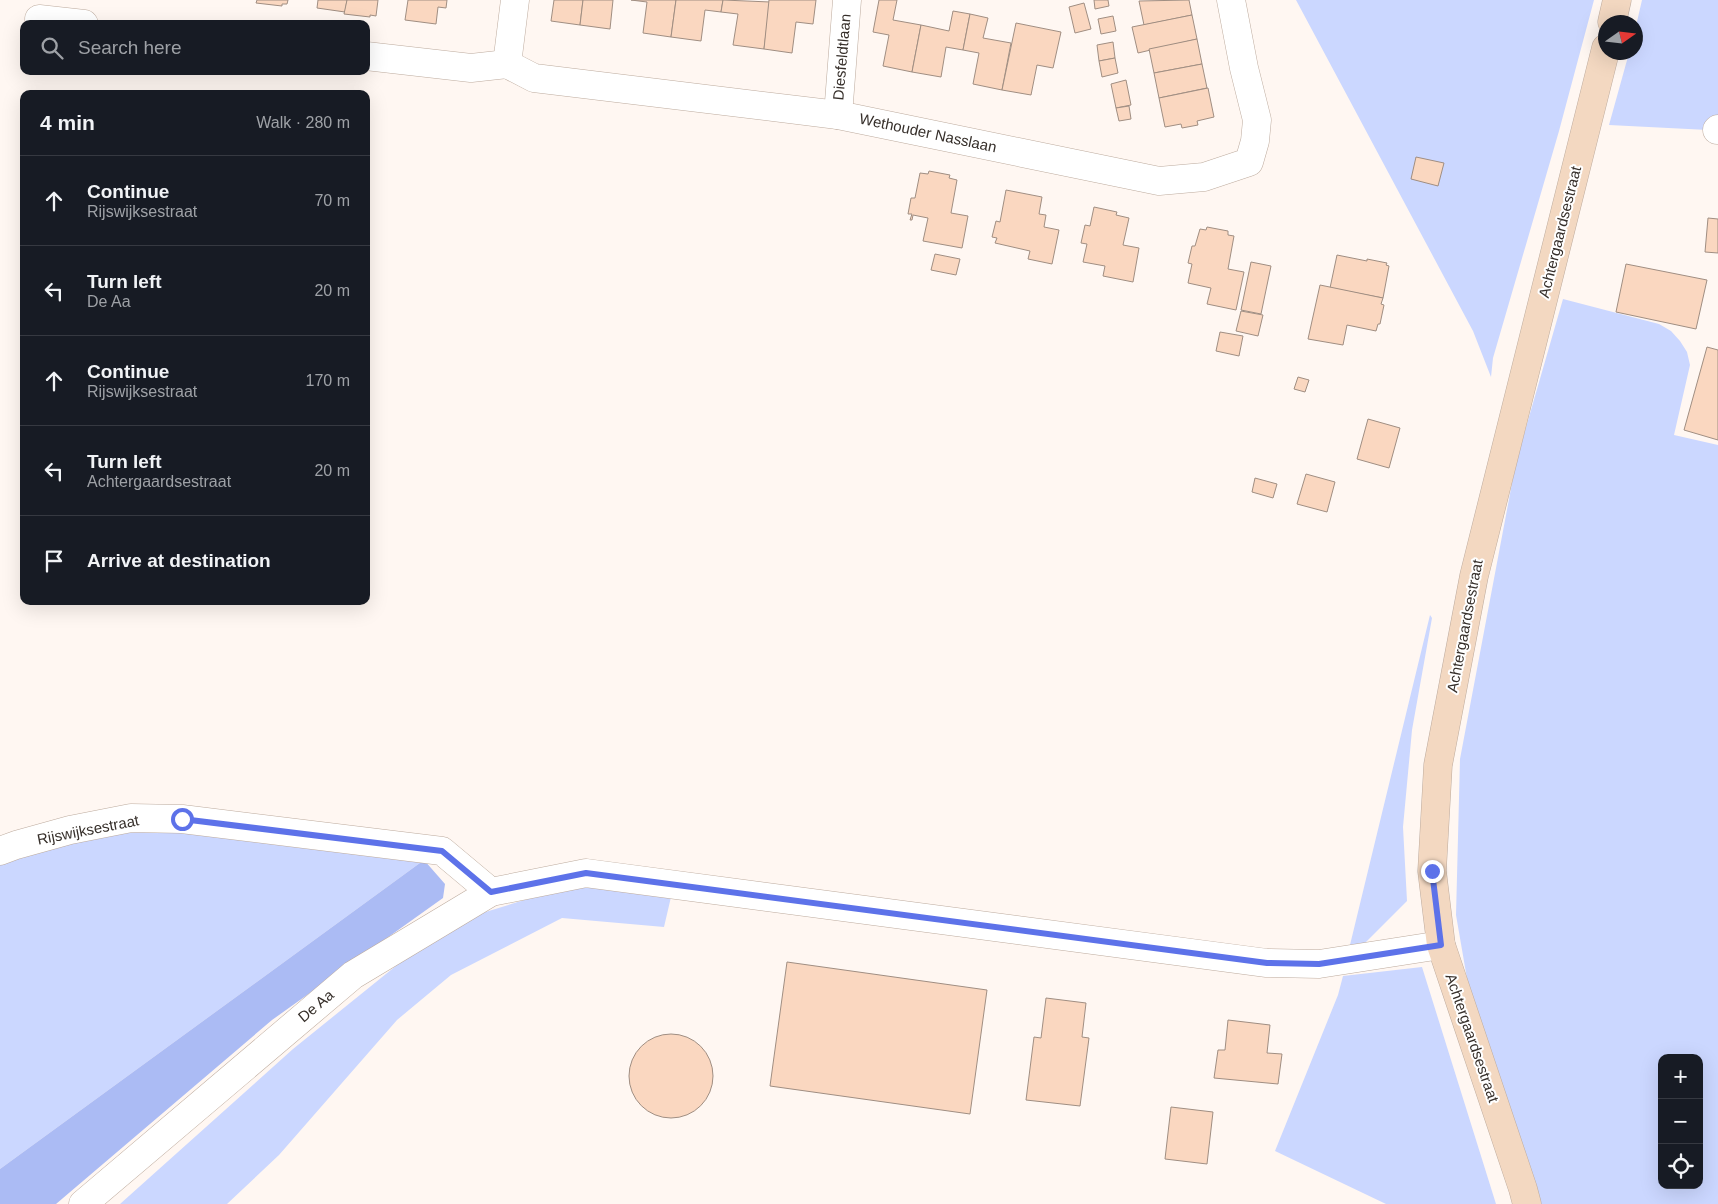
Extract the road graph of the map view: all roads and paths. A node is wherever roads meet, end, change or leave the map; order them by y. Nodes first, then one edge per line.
1 (515, 0) edge
2 (847, 0) edge
3 (1231, 0) edge
4 (1617, 0) edge
5 (1614, 15) edge
6 (39, 19) dead end
7 (48, 20) edge
8 (370, 56) edge
9 (1603, 60) edge
10 (507, 64) junction
11 (838, 115) junction
12 (0, 851) edge
13 (491, 892) junction
14 (1441, 945) junction
15 (83, 1204) edge
16 (1527, 1204) edge

1 - 10 street
2 - 11 street, Diesfeldtlaan
3 - 11 street, Wethouder Nasslaan
4 - 5 street
6 - 7 street
8 - 10 street
9 - 14 street, Achtergaardsestraat
10 - 11 street, Wethouder Nasslaan
12 - 13 street, Rijswijksestraat
13 - 14 street, De Aa
13 - 15 street, De Aa
14 - 16 street, Achtergaardsestraat

